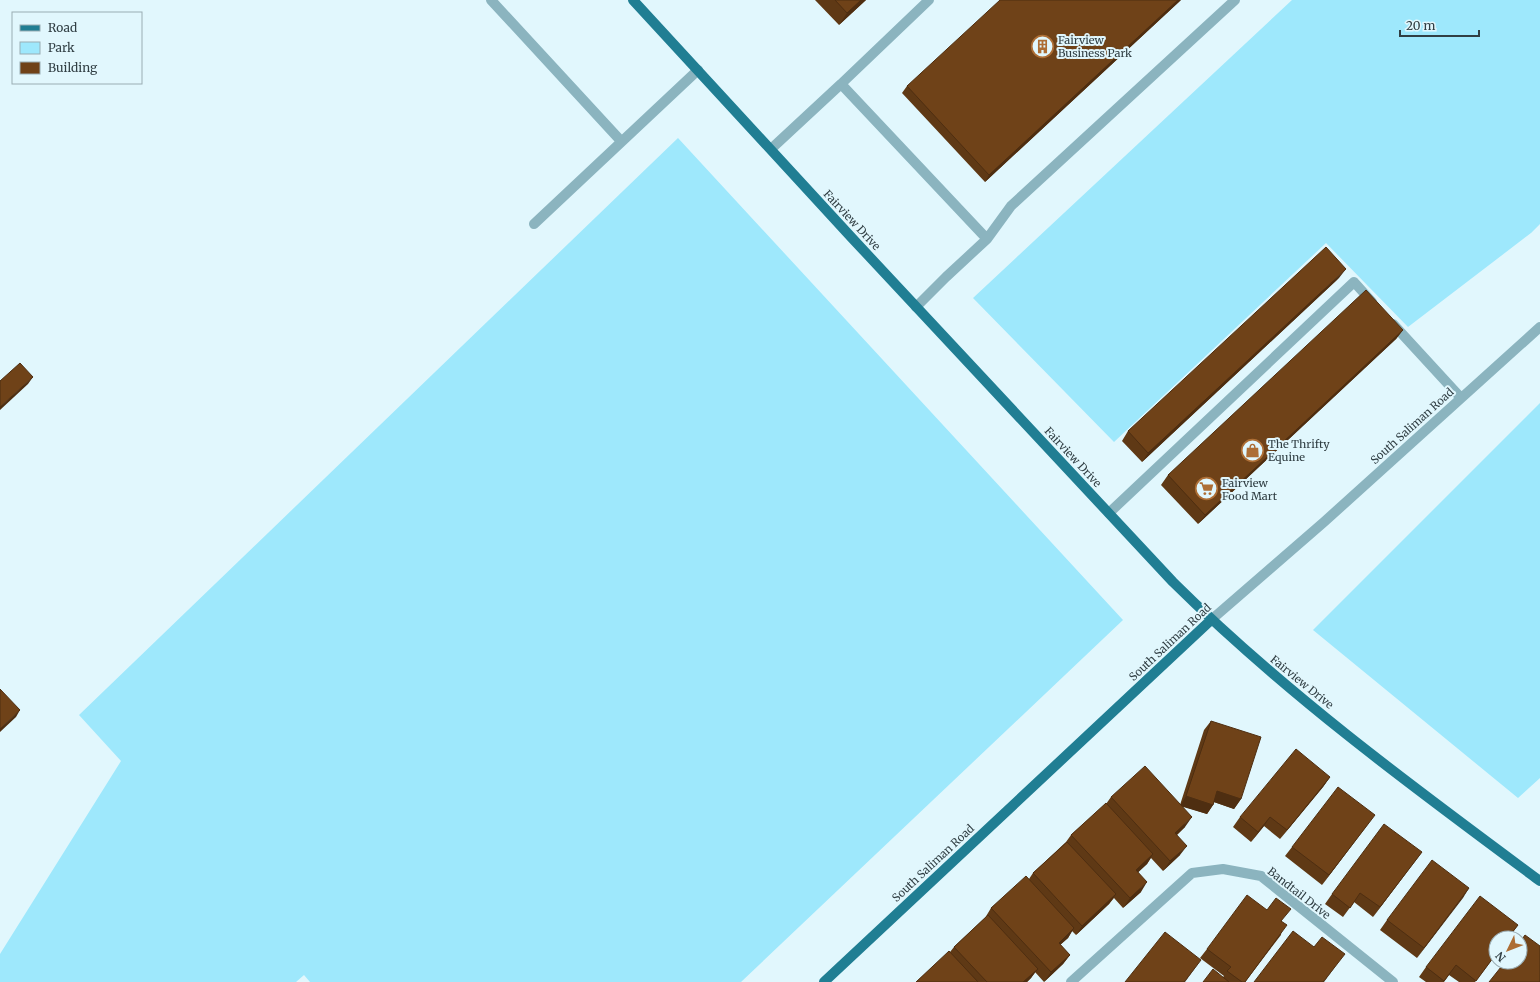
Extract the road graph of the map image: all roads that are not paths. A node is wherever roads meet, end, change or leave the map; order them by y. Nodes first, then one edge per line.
1 (491, 0) edge
2 (633, 0) edge
3 (929, 0) edge
4 (1235, 0) edge
5 (698, 70) junction
6 (841, 84) junction
7 (621, 141) junction
8 (771, 149) junction
9 (534, 224) dead end
10 (987, 239) junction
11 (916, 307) junction
12 (1540, 327) edge
13 (1461, 398) junction
14 (1109, 513) junction
15 (1211, 620) junction
16 (1540, 881) edge
17 (824, 982) edge
18 (1070, 982) edge
19 (1393, 982) edge

1 - 7 street
2 - 5 main road, Fairview Drive
3 - 6 street
4 - 10 street
5 - 7 street
5 - 8 main road, Fairview Drive
6 - 8 street
6 - 10 street
7 - 9 street
8 - 11 main road, Fairview Drive
10 - 11 street
11 - 14 main road, Fairview Drive
12 - 13 street, South Saliman Road
13 - 14 street
13 - 15 street, South Saliman Road
14 - 15 main road, Fairview Drive
15 - 16 main road, Fairview Drive
15 - 17 main road, South Saliman Road
18 - 19 street, Bandtail Drive

